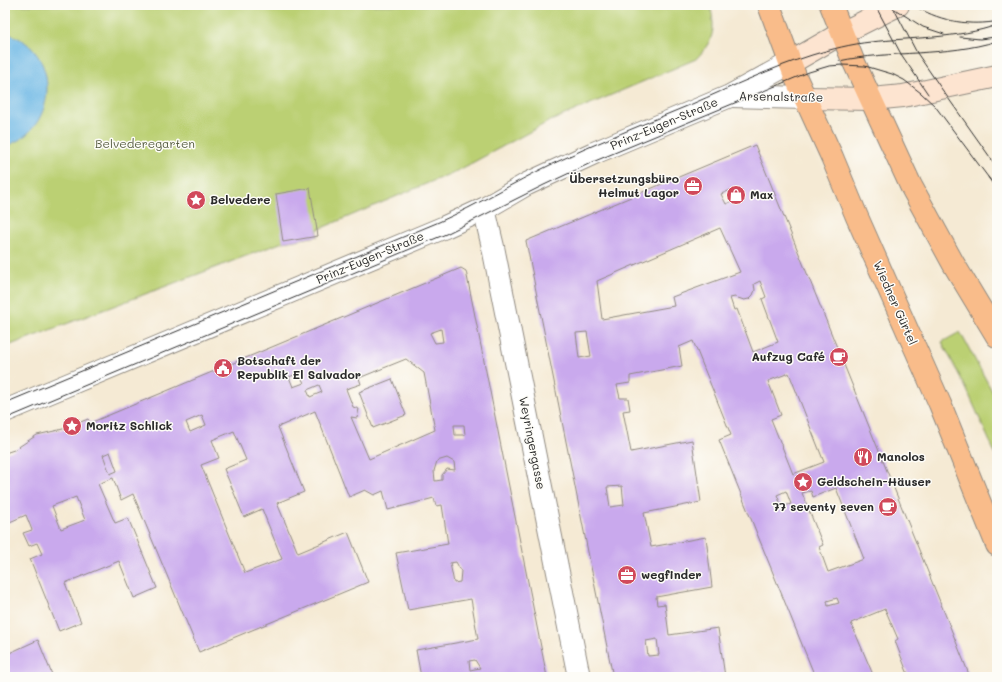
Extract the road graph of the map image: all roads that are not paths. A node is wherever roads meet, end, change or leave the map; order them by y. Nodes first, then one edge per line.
1 (769, 5) edge
2 (831, 5) edge
3 (898, 5) edge
4 (846, 43) junction
5 (790, 63) junction
6 (997, 76) edge
7 (730, 96) junction
8 (805, 98) junction
9 (872, 99) junction
10 (484, 209) junction
11 (997, 336) edge
12 (5, 411) edge
13 (997, 545) edge
14 (579, 677) edge

1 - 5 main road, Wiedner Gürtel
2 - 4 main road
3 - 4 main road, Arsenalstraße
4 - 5 main road, Arsenalstraße
4 - 9 main road
5 - 7 street, Arsenalstraße
5 - 8 main road, Wiedner Gürtel
6 - 9 main road, Arsenalstraße
7 - 8 street, Arsenalstraße
7 - 10 street, Prinz-Eugen-Straße
8 - 9 main road, Arsenalstraße
8 - 13 main road, Wiedner Gürtel
9 - 11 main road
10 - 12 street, Prinz-Eugen-Straße
10 - 14 street, Weyringergasse

